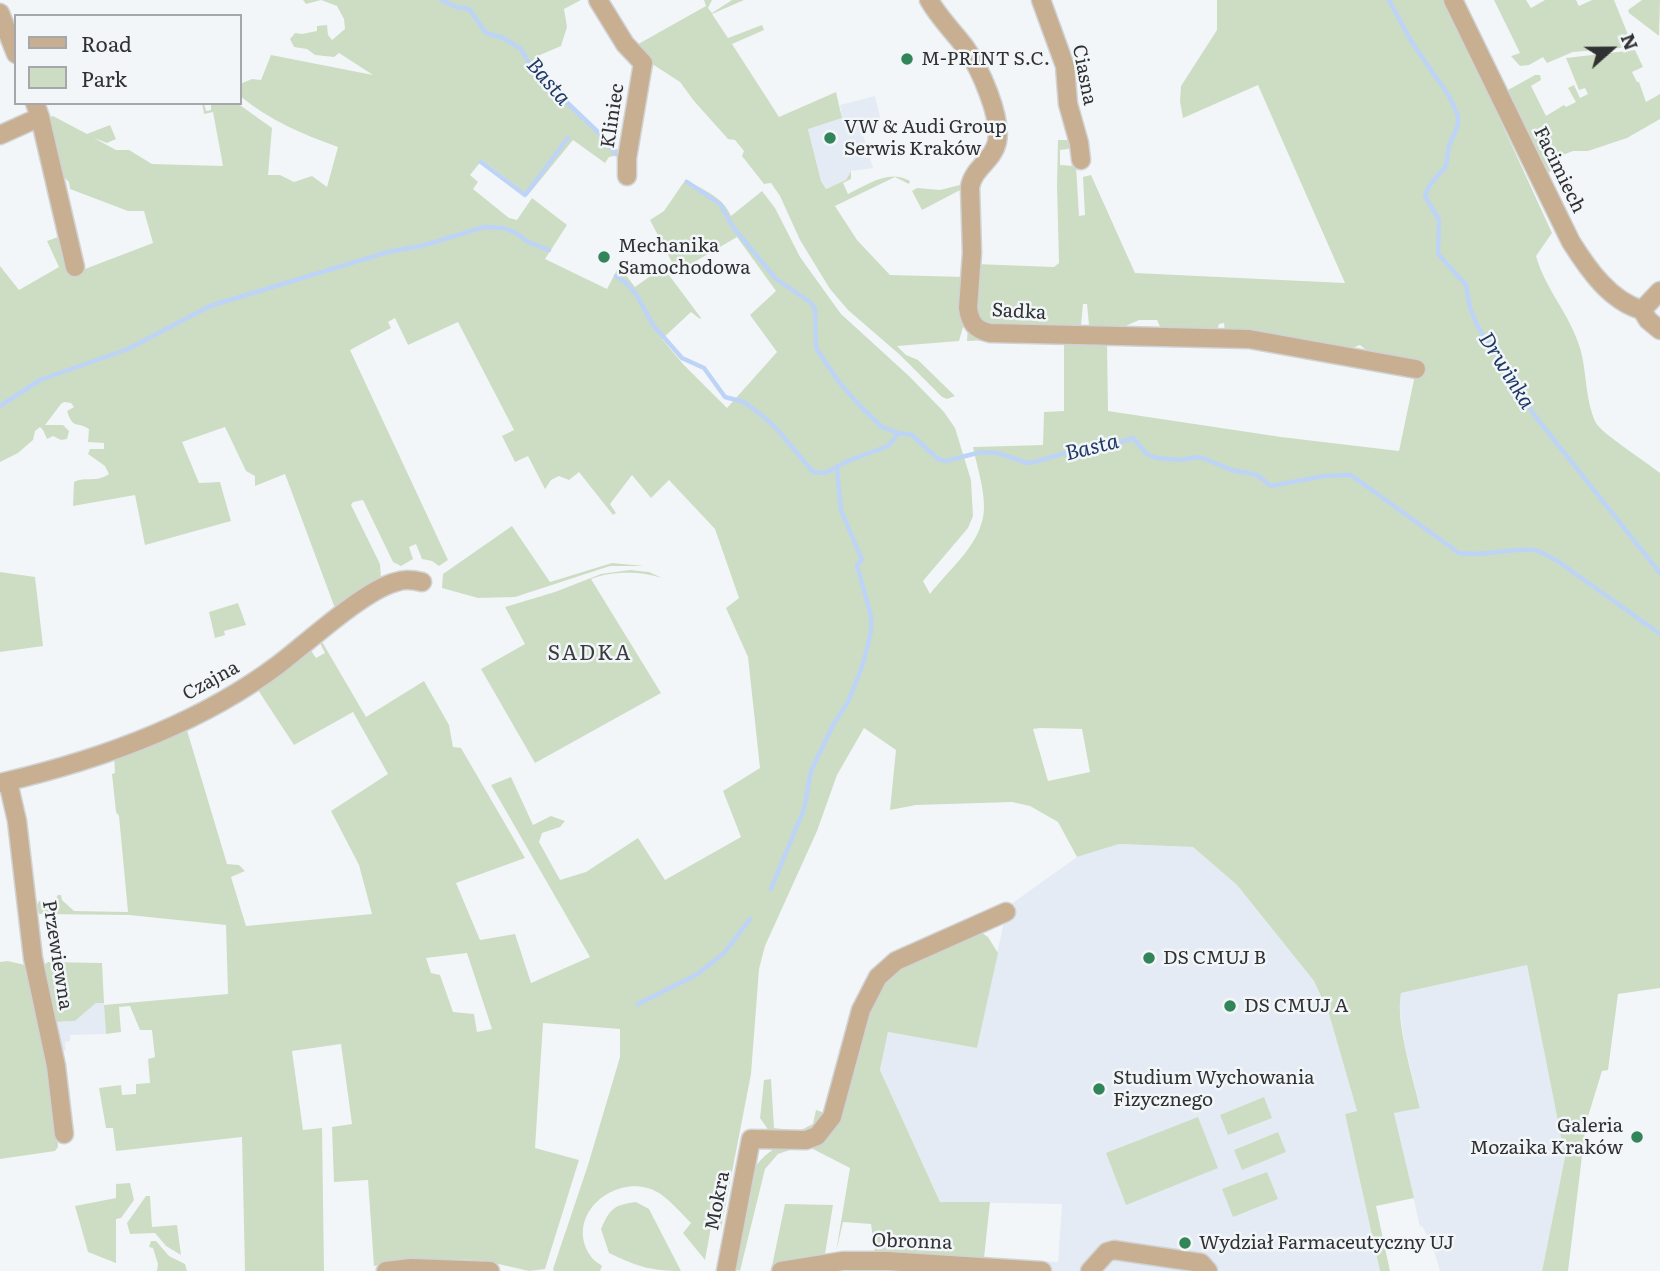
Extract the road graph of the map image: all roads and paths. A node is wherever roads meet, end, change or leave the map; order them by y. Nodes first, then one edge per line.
1 (598, 0) edge
2 (929, 0) edge
3 (1041, 0) edge
4 (1453, 0) edge
5 (0, 13) edge
6 (14, 49) edge
7 (37, 110) edge
8 (0, 135) edge
9 (1081, 160) dead end
10 (627, 176) dead end
11 (75, 267) dead end
12 (1660, 291) edge
13 (1642, 310) junction
14 (1660, 330) edge
15 (1416, 369) dead end
16 (422, 582) dead end
17 (4, 783) edge
18 (1006, 912) dead end
19 (64, 1135) dead end
20 (386, 1271) edge
21 (490, 1271) edge
22 (726, 1271) edge
23 (781, 1271) edge
24 (1042, 1271) edge
25 (1090, 1271) edge
26 (1209, 1271) edge

1 - 10 street, Kliniec
2 - 15 street, Sadka
3 - 9 street, Ciasna
4 - 13 street, Facimiech
5 - 6 street
7 - 8 street
7 - 11 street
12 - 13 street
13 - 14 street, Facimiech
16 - 17 street, Czajna
17 - 19 street, Przewiewna
18 - 22 street, Mokra
20 - 21 street
23 - 24 street, Obronna
25 - 26 street

